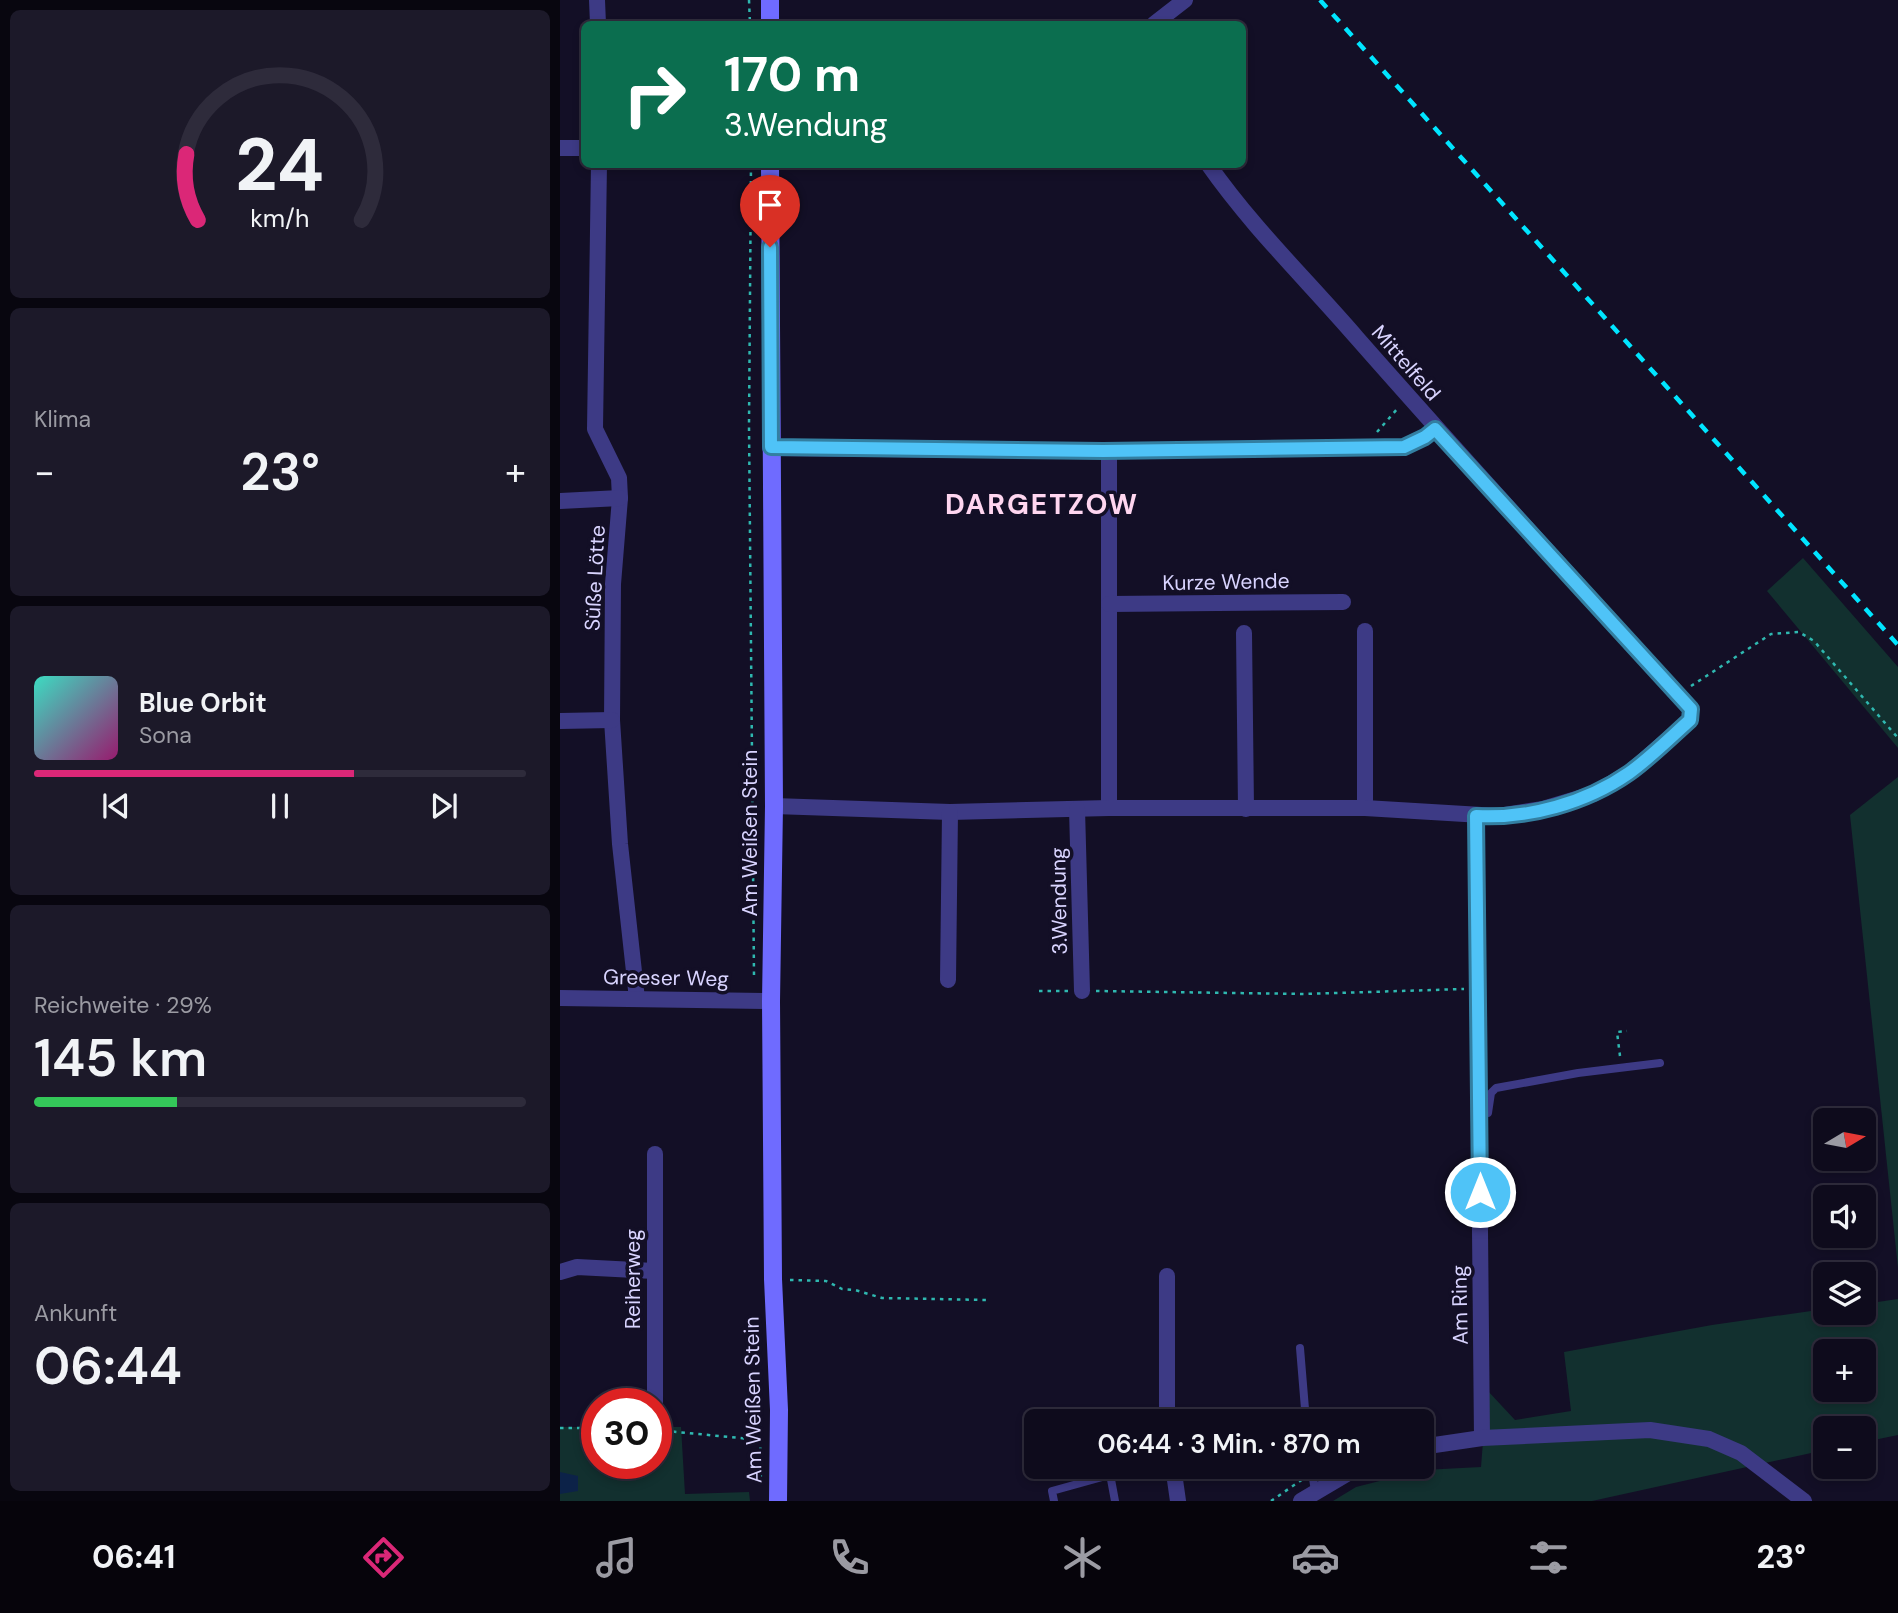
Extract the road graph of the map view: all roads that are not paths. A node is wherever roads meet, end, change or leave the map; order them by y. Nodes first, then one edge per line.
1 (597, 0) edge
2 (770, 0) edge
3 (1185, 0) edge
4 (597, 21) edge
5 (770, 21) edge
6 (1158, 21) edge
7 (560, 148) edge
8 (581, 148) edge
9 (599, 168) edge
10 (770, 168) edge
11 (1211, 168) edge
12 (1435, 429) junction
13 (771, 447) junction
14 (1109, 451) junction
15 (620, 498) junction
16 (560, 501) edge
17 (1343, 602) dead end
18 (1109, 604) junction
19 (1365, 631) dead end
20 (1244, 633) dead end
21 (612, 720) junction
22 (560, 721) edge
23 (774, 806) junction
24 (1110, 808) junction
25 (1246, 808) junction
26 (1366, 808) junction
27 (1077, 809) junction
28 (950, 812) junction
29 (1476, 816) junction
30 (948, 980) dead end
31 (1082, 991) road end
32 (560, 998) edge
33 (637, 999) junction
34 (762, 1001) junction
35 (1660, 1063) dead end
36 (1479, 1114) junction
37 (655, 1154) dead end
38 (654, 1271) junction
39 (560, 1272) edge
40 (1167, 1276) dead end
41 (1300, 1348) dead end
42 (654, 1388) edge
43 (1167, 1409) edge
44 (1306, 1409) edge
45 (1482, 1438) junction
46 (1434, 1445) edge
47 (1096, 1479) edge
48 (1111, 1479) edge
49 (1175, 1479) edge
50 (1313, 1479) edge
51 (1337, 1479) edge
52 (1315, 1491) junction
53 (778, 1501) edge
54 (1054, 1501) edge
55 (1115, 1501) edge
56 (1178, 1501) edge
57 (1301, 1501) edge
58 (1804, 1501) edge

1 - 4 street
2 - 5 street
3 - 6 street
7 - 8 street
9 - 15 street, Süße Lötte
10 - 13 street, Am Weißen Stein
11 - 12 street, Mittelfeld
12 - 14 street
12 - 29 street, Mittelfeld
13 - 14 street
13 - 23 street, Am Weißen Stein
14 - 18 street
15 - 16 street
15 - 21 street, Süße Lötte
17 - 18 street, Kurze Wende
18 - 24 street
19 - 26 street
20 - 25 street
21 - 22 street
21 - 33 street, Süße Lötte
23 - 28 street
23 - 34 street, Am Weißen Stein
24 - 25 street
24 - 27 street
25 - 26 street
26 - 29 street
27 - 28 street
27 - 31 street, 3.Wendung
28 - 30 street
29 - 36 street, Am Ring
32 - 33 street, Greeser Weg
33 - 34 street, Greeser Weg
34 - 53 street, Am Weißen Stein
35 - 36 lane
36 - 45 street, Am Ring
37 - 38 street, Reiherweg
38 - 39 street
38 - 42 street, Reiherweg
40 - 43 street
41 - 44 lane
45 - 46 street
45 - 58 street
47 - 54 lane
48 - 55 lane
49 - 56 street
50 - 52 lane
51 - 52 street
52 - 57 street

